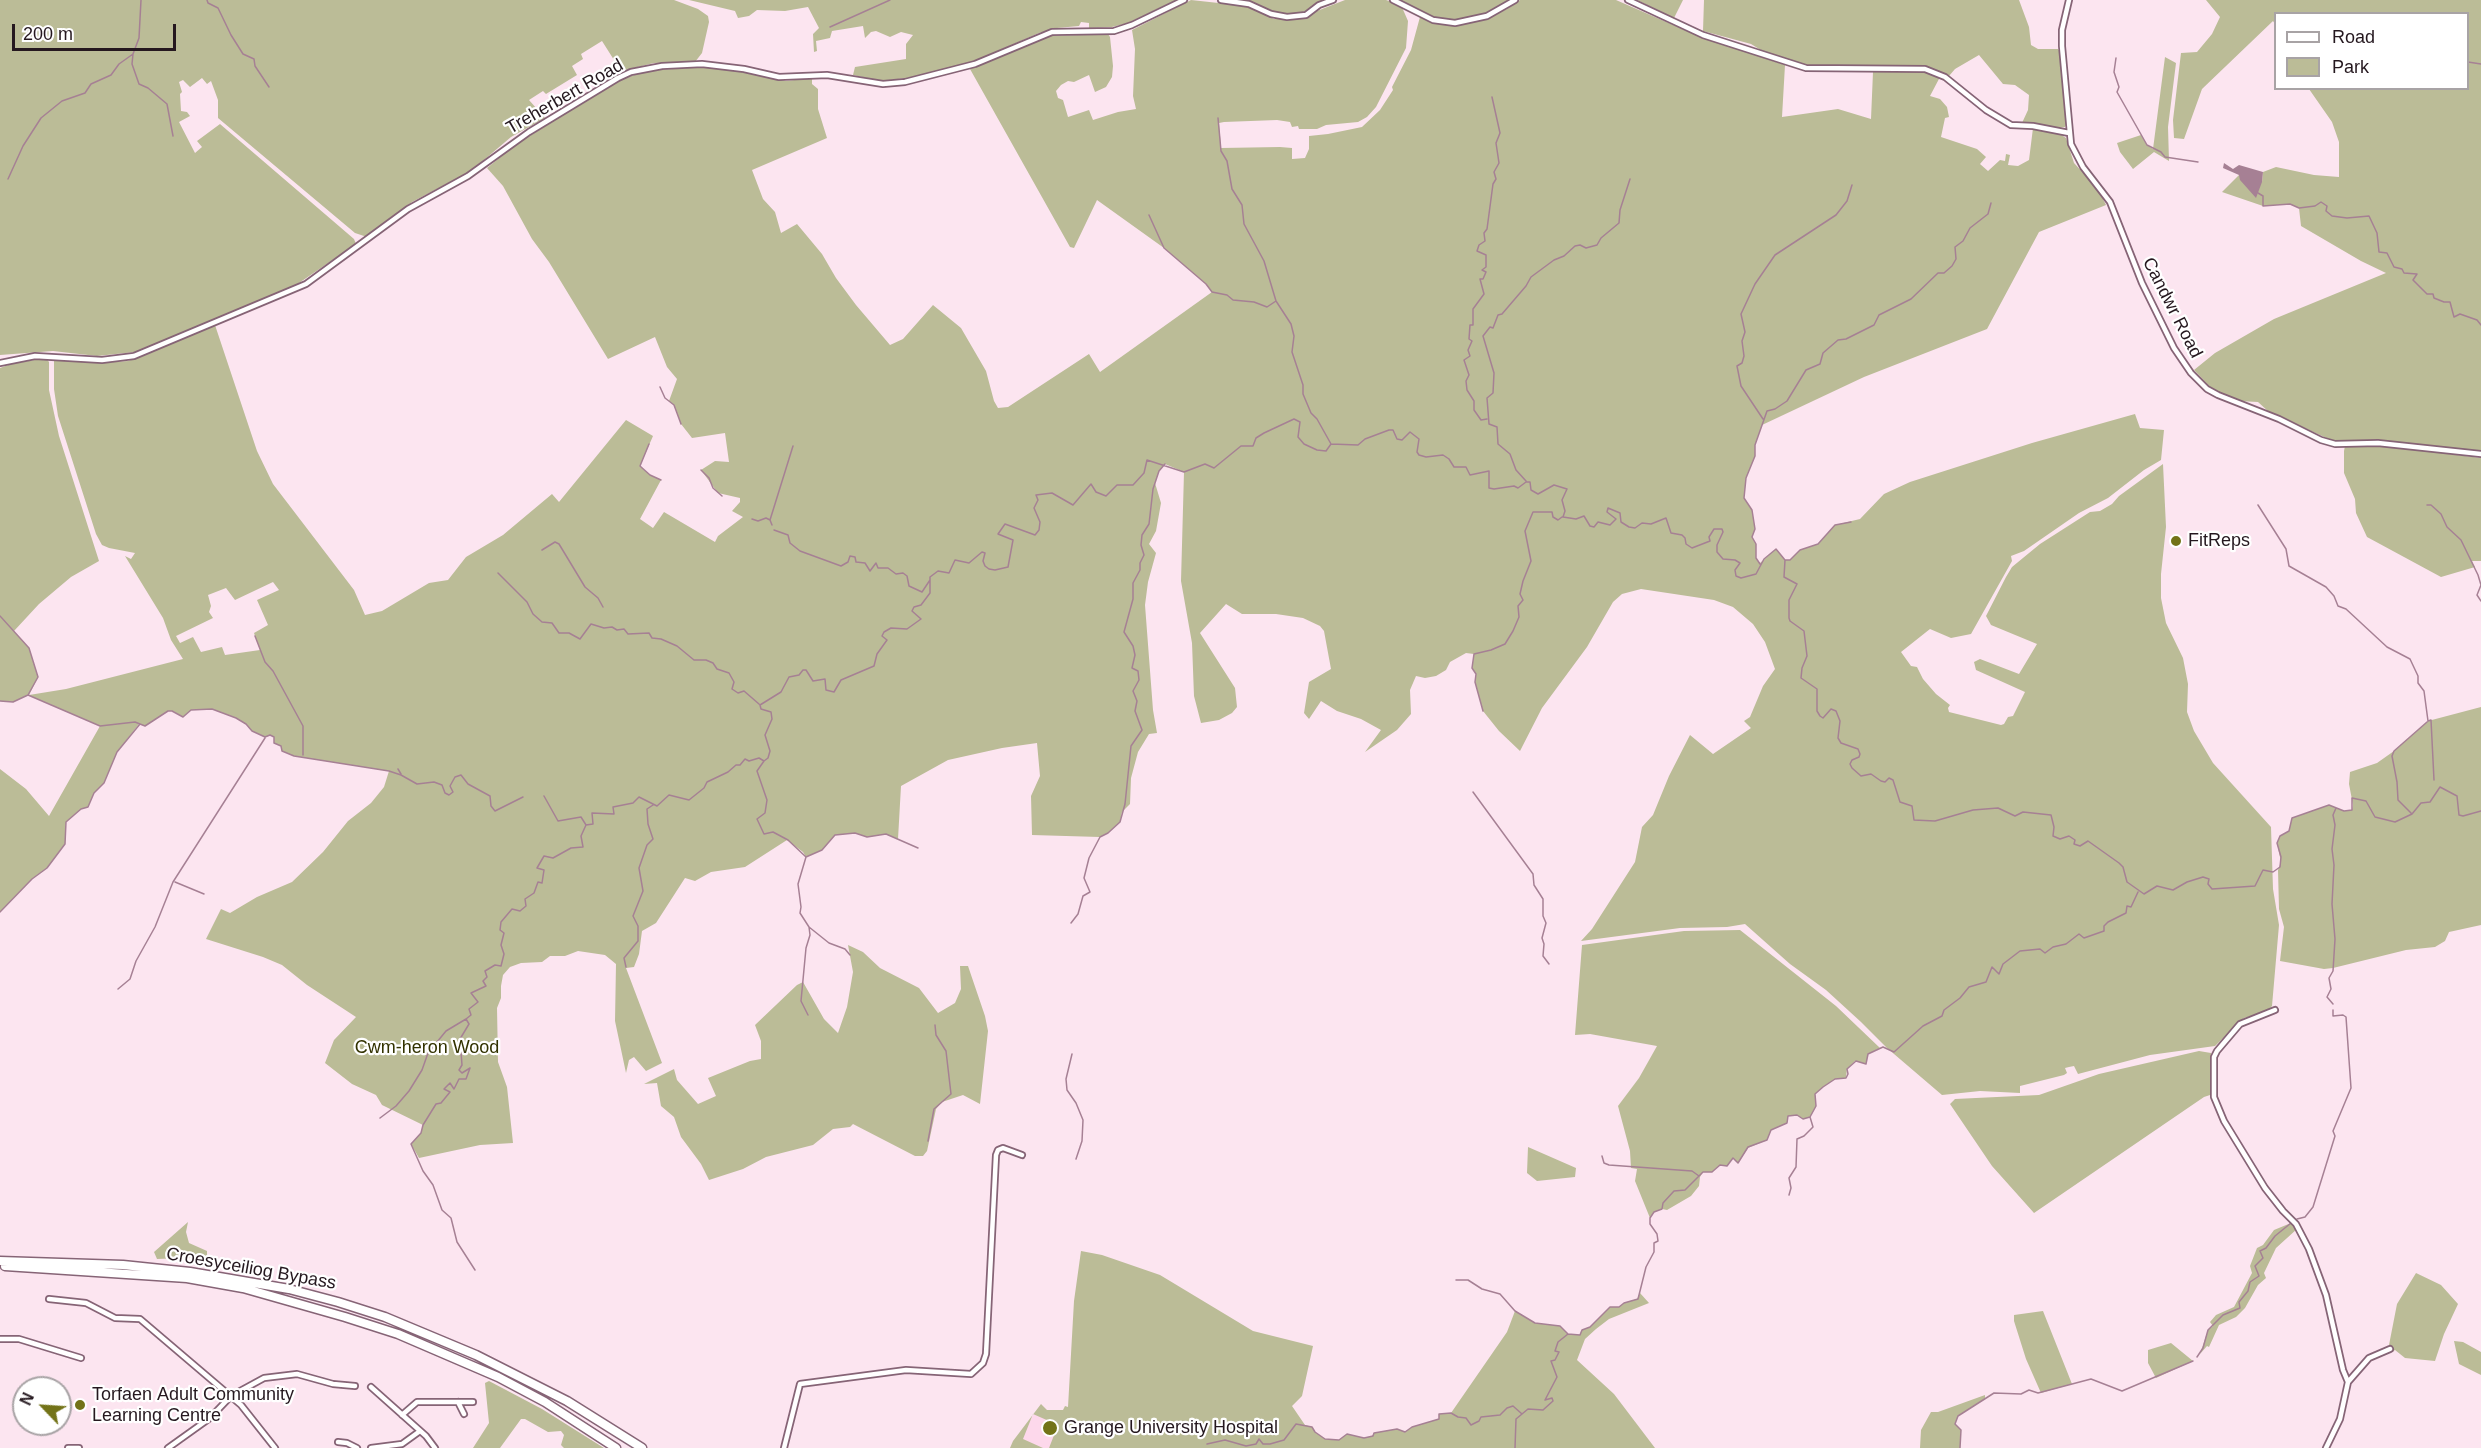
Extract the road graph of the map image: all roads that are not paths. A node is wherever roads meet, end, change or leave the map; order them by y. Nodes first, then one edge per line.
1 (1184, 0) edge
2 (1221, 0) edge
3 (1334, 0) edge
4 (1393, 0) edge
5 (1515, 0) edge
6 (1628, 0) edge
7 (2069, 0) edge
8 (2069, 133) junction
9 (0, 363) edge
10 (2481, 454) edge
11 (2275, 1010) dead end
12 (1022, 1155) dead end
13 (0, 1261) edge
14 (0, 1266) edge
15 (49, 1299) dead end
16 (0, 1339) edge
17 (2390, 1349) dead end
18 (81, 1358) dead end
19 (2348, 1382) junction
20 (355, 1386) dead end
21 (371, 1387) dead end
22 (231, 1396) junction
23 (459, 1402) junction
24 (473, 1402) dead end
25 (464, 1414) dead end
26 (402, 1415) junction
27 (420, 1431) junction
28 (338, 1442) dead end
29 (68, 1448) edge
30 (79, 1448) edge
31 (168, 1448) edge
32 (275, 1448) edge
33 (357, 1448) edge
34 (370, 1448) edge
35 (435, 1448) edge
36 (616, 1448) edge
37 (642, 1448) edge
38 (784, 1448) edge
39 (2326, 1448) edge

1 - 9 street, Treherbert Road
2 - 3 street
4 - 5 street
6 - 8 street
7 - 8 street, Candwr Road
8 - 10 street, Candwr Road
11 - 19 street
12 - 38 street
13 - 37 highway, Croesyceiliog Bypass
14 - 36 highway, Croesyceiliog Bypass
15 - 22 street
16 - 18 street
17 - 19 street
19 - 39 street
20 - 22 street
21 - 26 street
22 - 31 street
22 - 32 street
23 - 24 street
23 - 25 street
23 - 26 street
26 - 27 street
27 - 34 street
27 - 35 street
28 - 33 street
29 - 30 street

